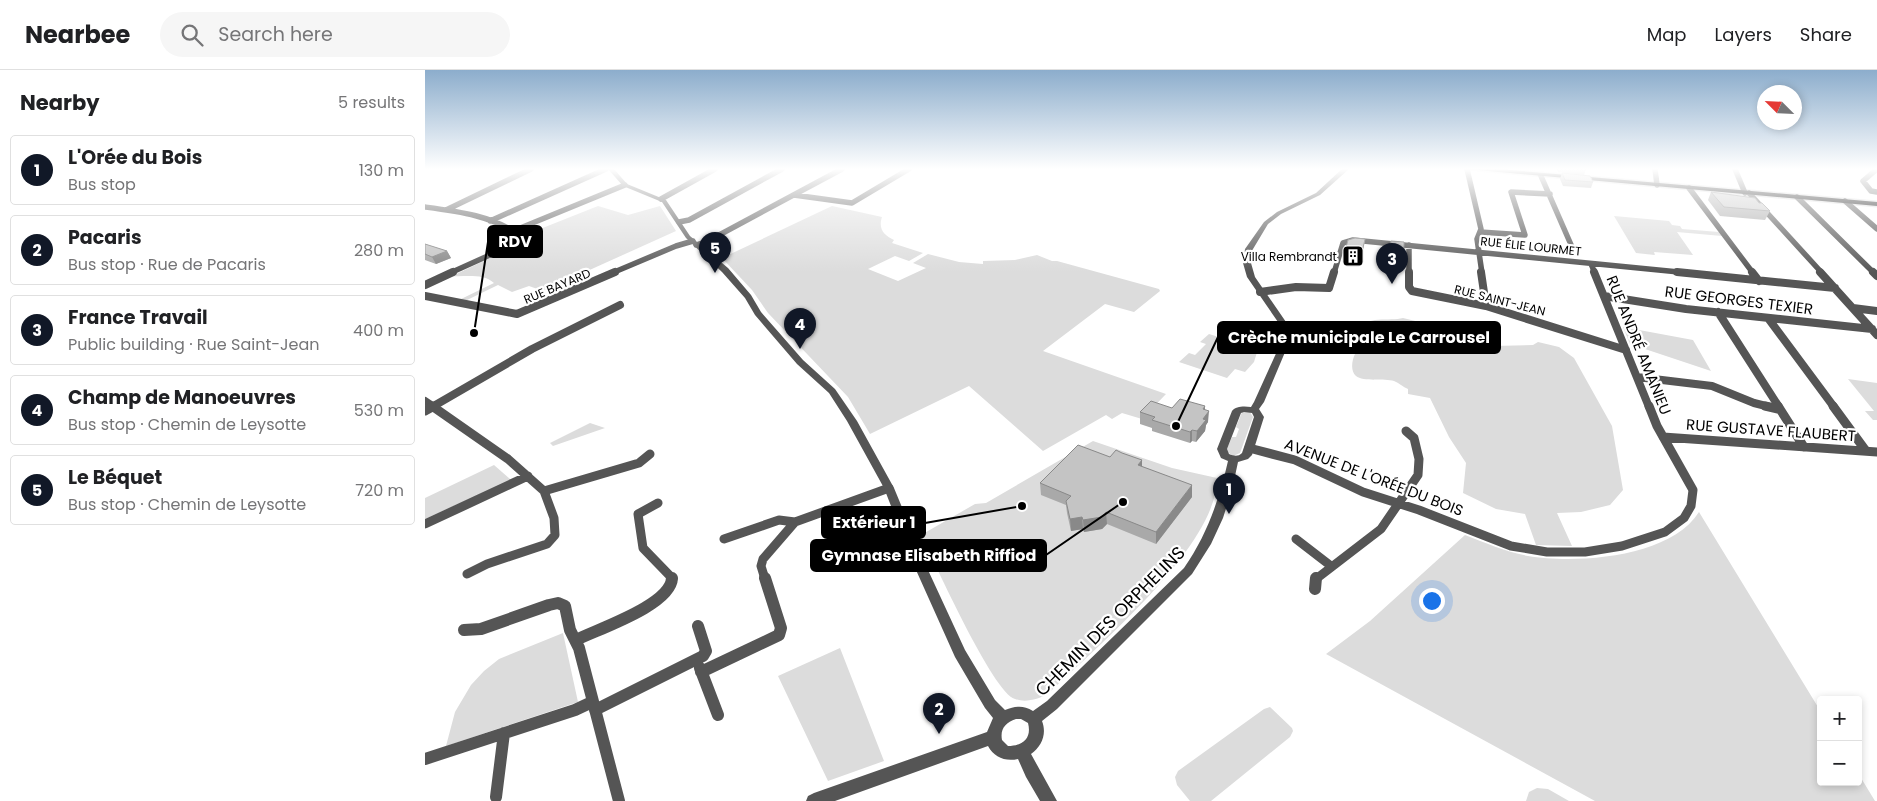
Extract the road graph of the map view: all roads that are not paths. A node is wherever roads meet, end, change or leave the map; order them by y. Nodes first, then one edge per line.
1 (460, 203) edge
2 (530, 203) edge
3 (581, 203) edge
4 (665, 203) edge
5 (720, 203) edge
6 (778, 203) edge
7 (1300, 203) edge
8 (1474, 203) edge
9 (1515, 203) edge
10 (1554, 203) edge
11 (1700, 203) edge
12 (1756, 203) edge
13 (1803, 203) edge
14 (1847, 203) edge
15 (425, 207) edge
16 (446, 210) junction
17 (490, 221) junction
18 (679, 222) junction
19 (1877, 229) edge
20 (513, 231) junction
21 (1480, 232) junction
22 (694, 243) junction
23 (1409, 245) junction
24 (1572, 247) dead end
25 (1479, 252) junction
26 (1591, 264) junction
27 (1877, 276) edge
28 (1759, 281) junction
29 (425, 285) edge
30 (1835, 288) junction
31 (1260, 292) junction
32 (425, 296) edge
33 (1604, 296) junction
34 (620, 305) dead end
35 (1484, 306) junction
36 (1853, 308) junction
37 (1877, 311) edge
38 (1717, 312) junction
39 (1768, 318) junction
40 (1875, 332) edge
41 (1626, 350) junction
42 (1637, 377) junction
43 (428, 406) edge
44 (1778, 409) junction
45 (1253, 410) junction
46 (1406, 431) dead end
47 (1663, 437) junction
48 (1803, 447) junction
49 (1249, 448) junction
50 (1866, 451) junction
51 (1877, 452) edge
52 (650, 454) dead end
53 (1234, 459) junction
54 (528, 476) junction
55 (889, 488) junction
56 (544, 491) junction
57 (658, 503) dead end
58 (1400, 504) junction
59 (795, 522) junction
60 (425, 524) edge
61 (724, 539) dead end
62 (1295, 539) dead end
63 (1331, 566) junction
64 (467, 574) dead end
65 (1315, 590) dead end
66 (698, 626) dead end
67 (464, 630) dead end
68 (576, 640) junction
69 (699, 666) junction
70 (594, 706) junction
71 (718, 715) dead end
72 (1002, 718) junction
73 (1034, 720) junction
74 (504, 734) junction
75 (993, 737) junction
76 (1022, 752) junction
77 (425, 759) edge
78 (496, 797) dead end
79 (619, 801) edge
80 (814, 801) edge
81 (1049, 801) edge

1 - 16 street
2 - 17 street
3 - 20 street
4 - 18 street
5 - 18 street
6 - 22 street
7 - 31 street
8 - 21 street
9 - 21 street
10 - 24 street
11 - 28 street
12 - 30 street
13 - 27 street
14 - 19 street
15 - 16 street
16 - 17 street
17 - 20 street
18 - 22 street
20 - 29 street
21 - 25 street
22 - 32 street, RUE BAYARD
22 - 55 street
23 - 25 street, RUE ÉLIE LOURMET
23 - 31 street, RUE ÉLIE LOURMET
23 - 35 street, RUE SAINT-JEAN
25 - 26 street, RUE ÉLIE LOURMET
25 - 35 street
26 - 28 street, RUE ÉLIE LOURMET
26 - 33 street, RUE ANDRÉ AMANIEU
28 - 30 street, RUE ÉLIE LOURMET
30 - 36 street
31 - 45 street
33 - 38 street, RUE GEORGES TEXIER
33 - 41 street, RUE ANDRÉ AMANIEU
34 - 43 street
35 - 41 street, RUE SAINT-JEAN
36 - 37 street
36 - 40 street
38 - 39 street, RUE GEORGES TEXIER
38 - 44 street
39 - 40 street, RUE GEORGES TEXIER
39 - 50 street
41 - 42 street, RUE ANDRÉ AMANIEU
42 - 44 street
42 - 47 street, RUE ANDRÉ AMANIEU
43 - 54 street
44 - 48 street
45 - 49 street
45 - 53 street
46 - 58 street
47 - 48 street, RUE GUSTAVE FLAUBERT
47 - 58 street, AVENUE DE L'ORÉE DU BOIS
48 - 50 street, RUE GUSTAVE FLAUBERT
49 - 53 street
49 - 58 street, AVENUE DE L'ORÉE DU BOIS
50 - 51 street, RUE GUSTAVE FLAUBERT
52 - 56 street
53 - 73 street, CHEMIN DES ORPHELINS
54 - 56 street
54 - 60 street
55 - 59 street
55 - 72 street
56 - 64 street
57 - 68 street
58 - 63 street
59 - 61 street
59 - 69 street
62 - 63 street
63 - 65 street
66 - 69 street
67 - 68 street
68 - 70 street
69 - 70 street
69 - 71 street
70 - 74 street
70 - 79 street
72 - 73 street
72 - 75 street
73 - 76 street
74 - 77 street
74 - 78 street
75 - 76 street
75 - 80 street
76 - 81 street

